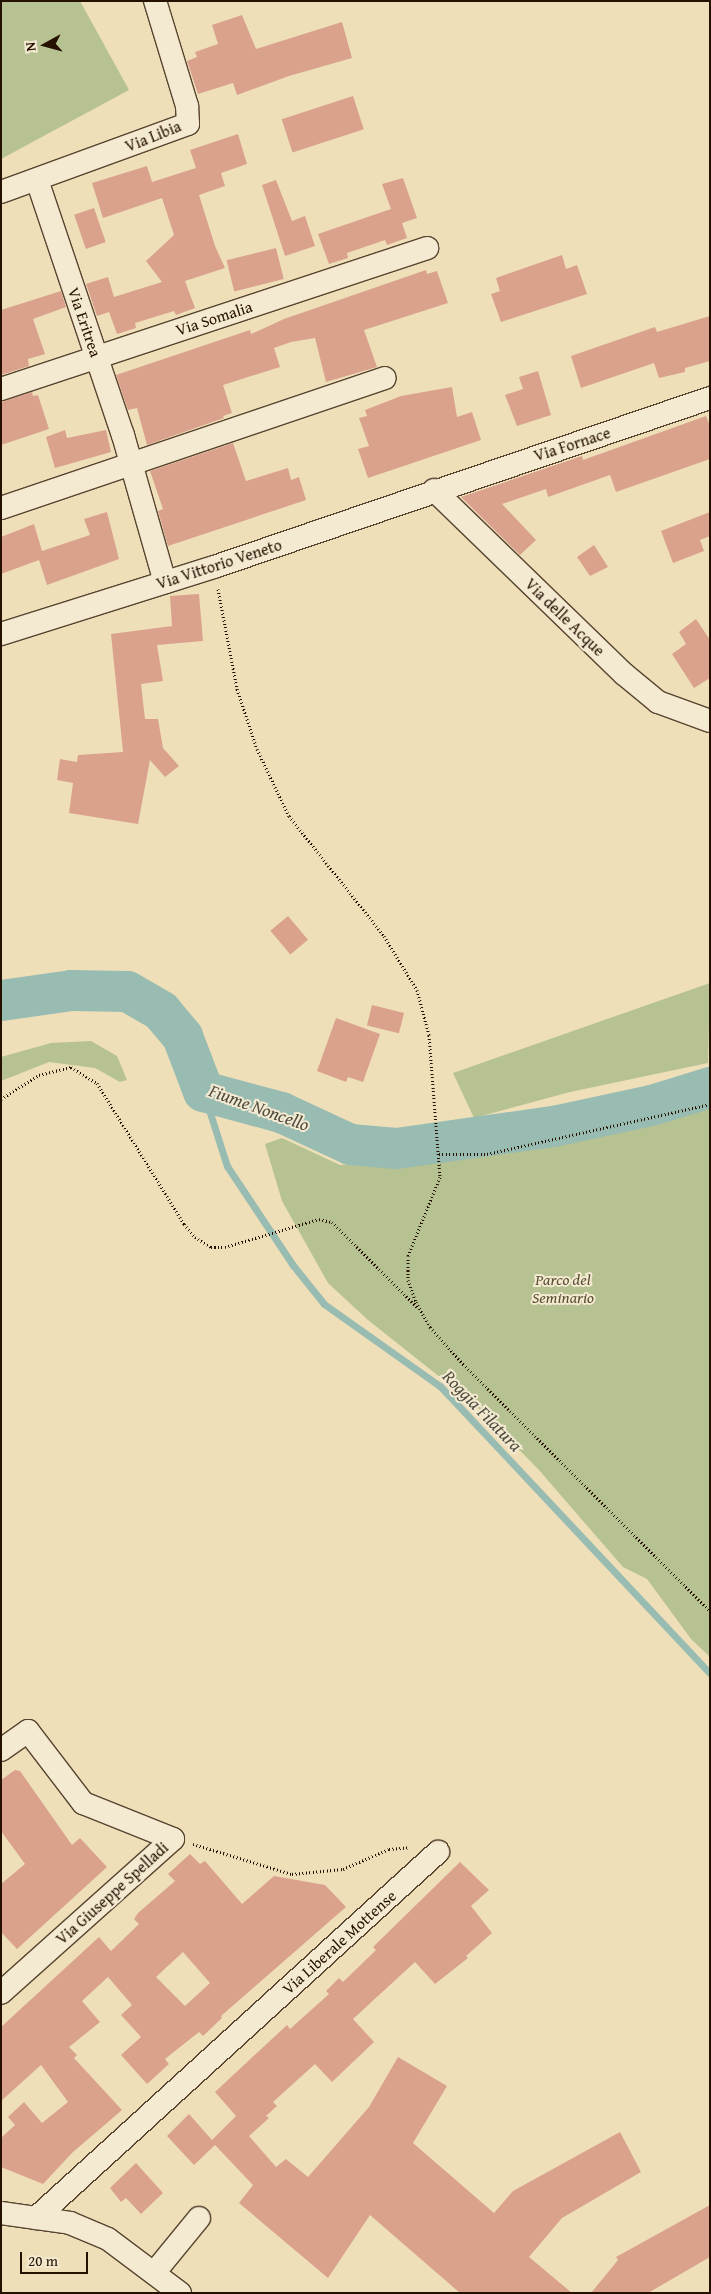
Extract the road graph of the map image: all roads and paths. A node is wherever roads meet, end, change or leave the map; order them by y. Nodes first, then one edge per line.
1 (155, 1) edge
2 (37, 180) junction
3 (1, 192) edge
4 (427, 248) dead end
5 (96, 357) junction
6 (385, 378) dead end
7 (1, 389) edge
8 (710, 398) edge
9 (131, 464) junction
10 (434, 490) junction
11 (1, 508) edge
12 (214, 567) junction
13 (165, 582) junction
14 (1, 634) edge
15 (710, 721) edge
16 (1, 1099) edge
17 (710, 1104) edge
18 (439, 1154) junction
19 (421, 1311) junction
20 (710, 1611) edge
21 (1, 1750) edge
22 (173, 1839) junction
23 (438, 1852) joint
24 (1, 1992) edge
25 (1, 2213) edge
26 (36, 2218) junction
27 (199, 2218) dead end
28 (154, 2273) junction
29 (180, 2293) edge

1 - 2 street, Via Libia
2 - 3 street, Via Libia
2 - 5 street, Via Eritrea
4 - 5 street, Via Somalia
5 - 7 street, Via Somalia
5 - 9 street, Via Eritrea
6 - 9 street
8 - 10 street, Via Fornace
9 - 11 street
9 - 13 street, Via Eritrea
10 - 12 street, Via Vittorio Veneto
10 - 15 street, Via delle Acque
12 - 13 street, Via Vittorio Veneto
12 - 18 path
13 - 14 street, Via Vittorio Veneto
16 - 19 path
17 - 18 path
18 - 19 path
19 - 20 path
21 - 22 street, Via Giuseppe Spelladi
22 - 23 path
22 - 24 street, Via Giuseppe Spelladi
23 - 26 street, Via Liberale Mottense
25 - 26 street
26 - 28 street
27 - 28 street
28 - 29 street

